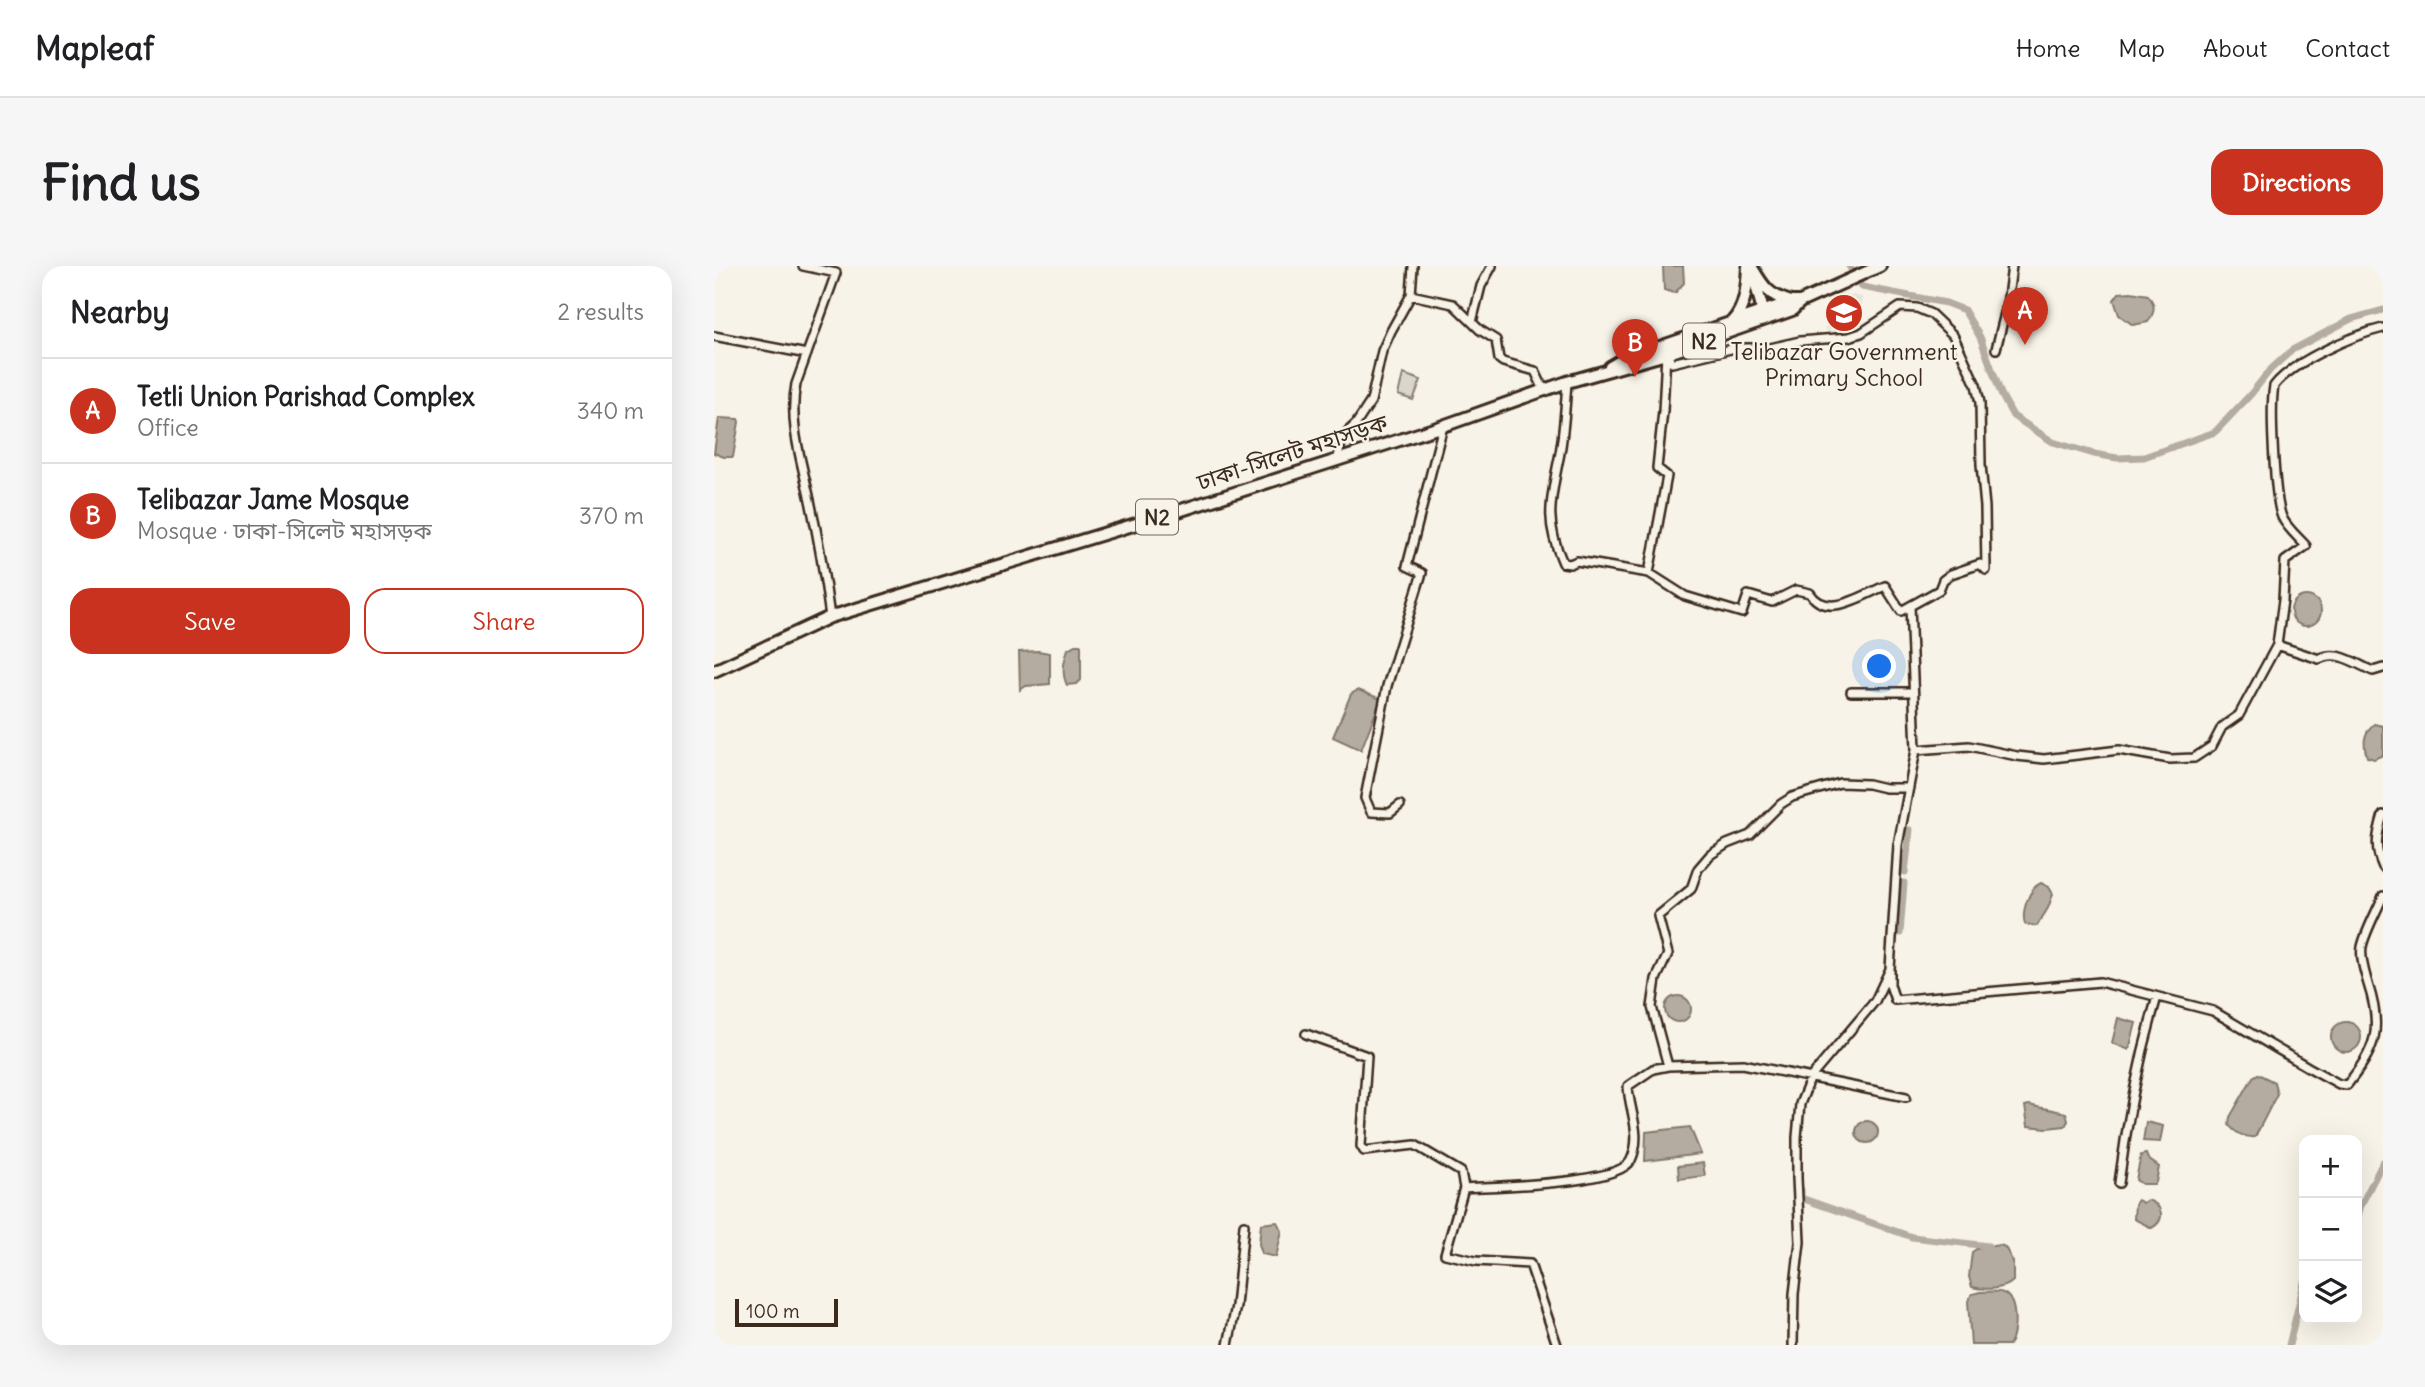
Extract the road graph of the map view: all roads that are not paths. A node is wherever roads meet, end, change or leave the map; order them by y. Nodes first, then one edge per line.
1 (803, 266) edge
2 (1413, 266) edge
3 (1492, 266) edge
4 (2012, 266) edge
5 (1879, 267) edge
6 (1750, 268) edge
7 (1411, 295) junction
8 (1796, 302) junction
9 (1766, 315) junction
10 (1472, 322) junction
11 (1732, 322) junction
12 (2383, 328) edge
13 (714, 336) edge
14 (1996, 349) dead end
15 (807, 354) junction
16 (1666, 354) junction
17 (1604, 371) junction
18 (1567, 382) junction
19 (1544, 390) junction
20 (1444, 426) junction
21 (1338, 458) junction
22 (1649, 573) junction
23 (1910, 606) junction
24 (830, 617) junction
25 (2277, 645) junction
26 (2383, 668) edge
27 (714, 671) edge
28 (1851, 692) dead end
29 (1913, 692) junction
30 (1916, 750) junction
31 (1909, 788) junction
32 (1400, 805) dead end
33 (2383, 815) edge
34 (2383, 867) edge
35 (2383, 896) edge
36 (1890, 969) junction
37 (2157, 997) junction
38 (1306, 1034) dead end
39 (1668, 1066) junction
40 (1811, 1077) junction
41 (1906, 1097) dead end
42 (2119, 1183) dead end
43 (1464, 1188) junction
44 (1244, 1225) dead end
45 (1227, 1345) edge
46 (1557, 1345) edge
47 (1793, 1345) edge

1 - 15 street
2 - 7 street
3 - 10 street
4 - 14 street
5 - 8 main road
6 - 8 main road
6 - 9 main road
6 - 11 main road
7 - 10 street
7 - 21 street
8 - 9 main road
9 - 11 main road
9 - 16 main road, ঢাকা-সিলেট মহাসড়ক / N2
10 - 19 street
11 - 17 main road
12 - 25 street
13 - 15 street
15 - 24 street
16 - 17 main road, ঢাকা-সিলেট মহাসড়ক / N2
16 - 22 street
16 - 23 street
17 - 18 main road, ঢাকা-সিলেট মহাসড়ক / N2
18 - 19 main road, ঢাকা-সিলেট মহাসড়ক / N2
18 - 22 street
19 - 20 main road, ঢাকা-সিলেট মহাসড়ক / N2
20 - 21 main road, ঢাকা-সিলেট মহাসড়ক / N2
20 - 32 street
21 - 24 main road, ঢাকা-সিলেট মহাসড়ক / N2
22 - 23 street
23 - 29 street
24 - 27 main road, ঢাকা-সিলেট মহাসড়ক / N2
25 - 26 street
25 - 30 street
28 - 29 street
29 - 30 street
30 - 31 street
31 - 36 street
31 - 39 street
33 - 34 street
35 - 37 street
36 - 37 street
36 - 40 street
37 - 42 street
38 - 43 street
39 - 40 street
39 - 43 street
40 - 41 street
40 - 47 street
43 - 46 street
44 - 45 street

